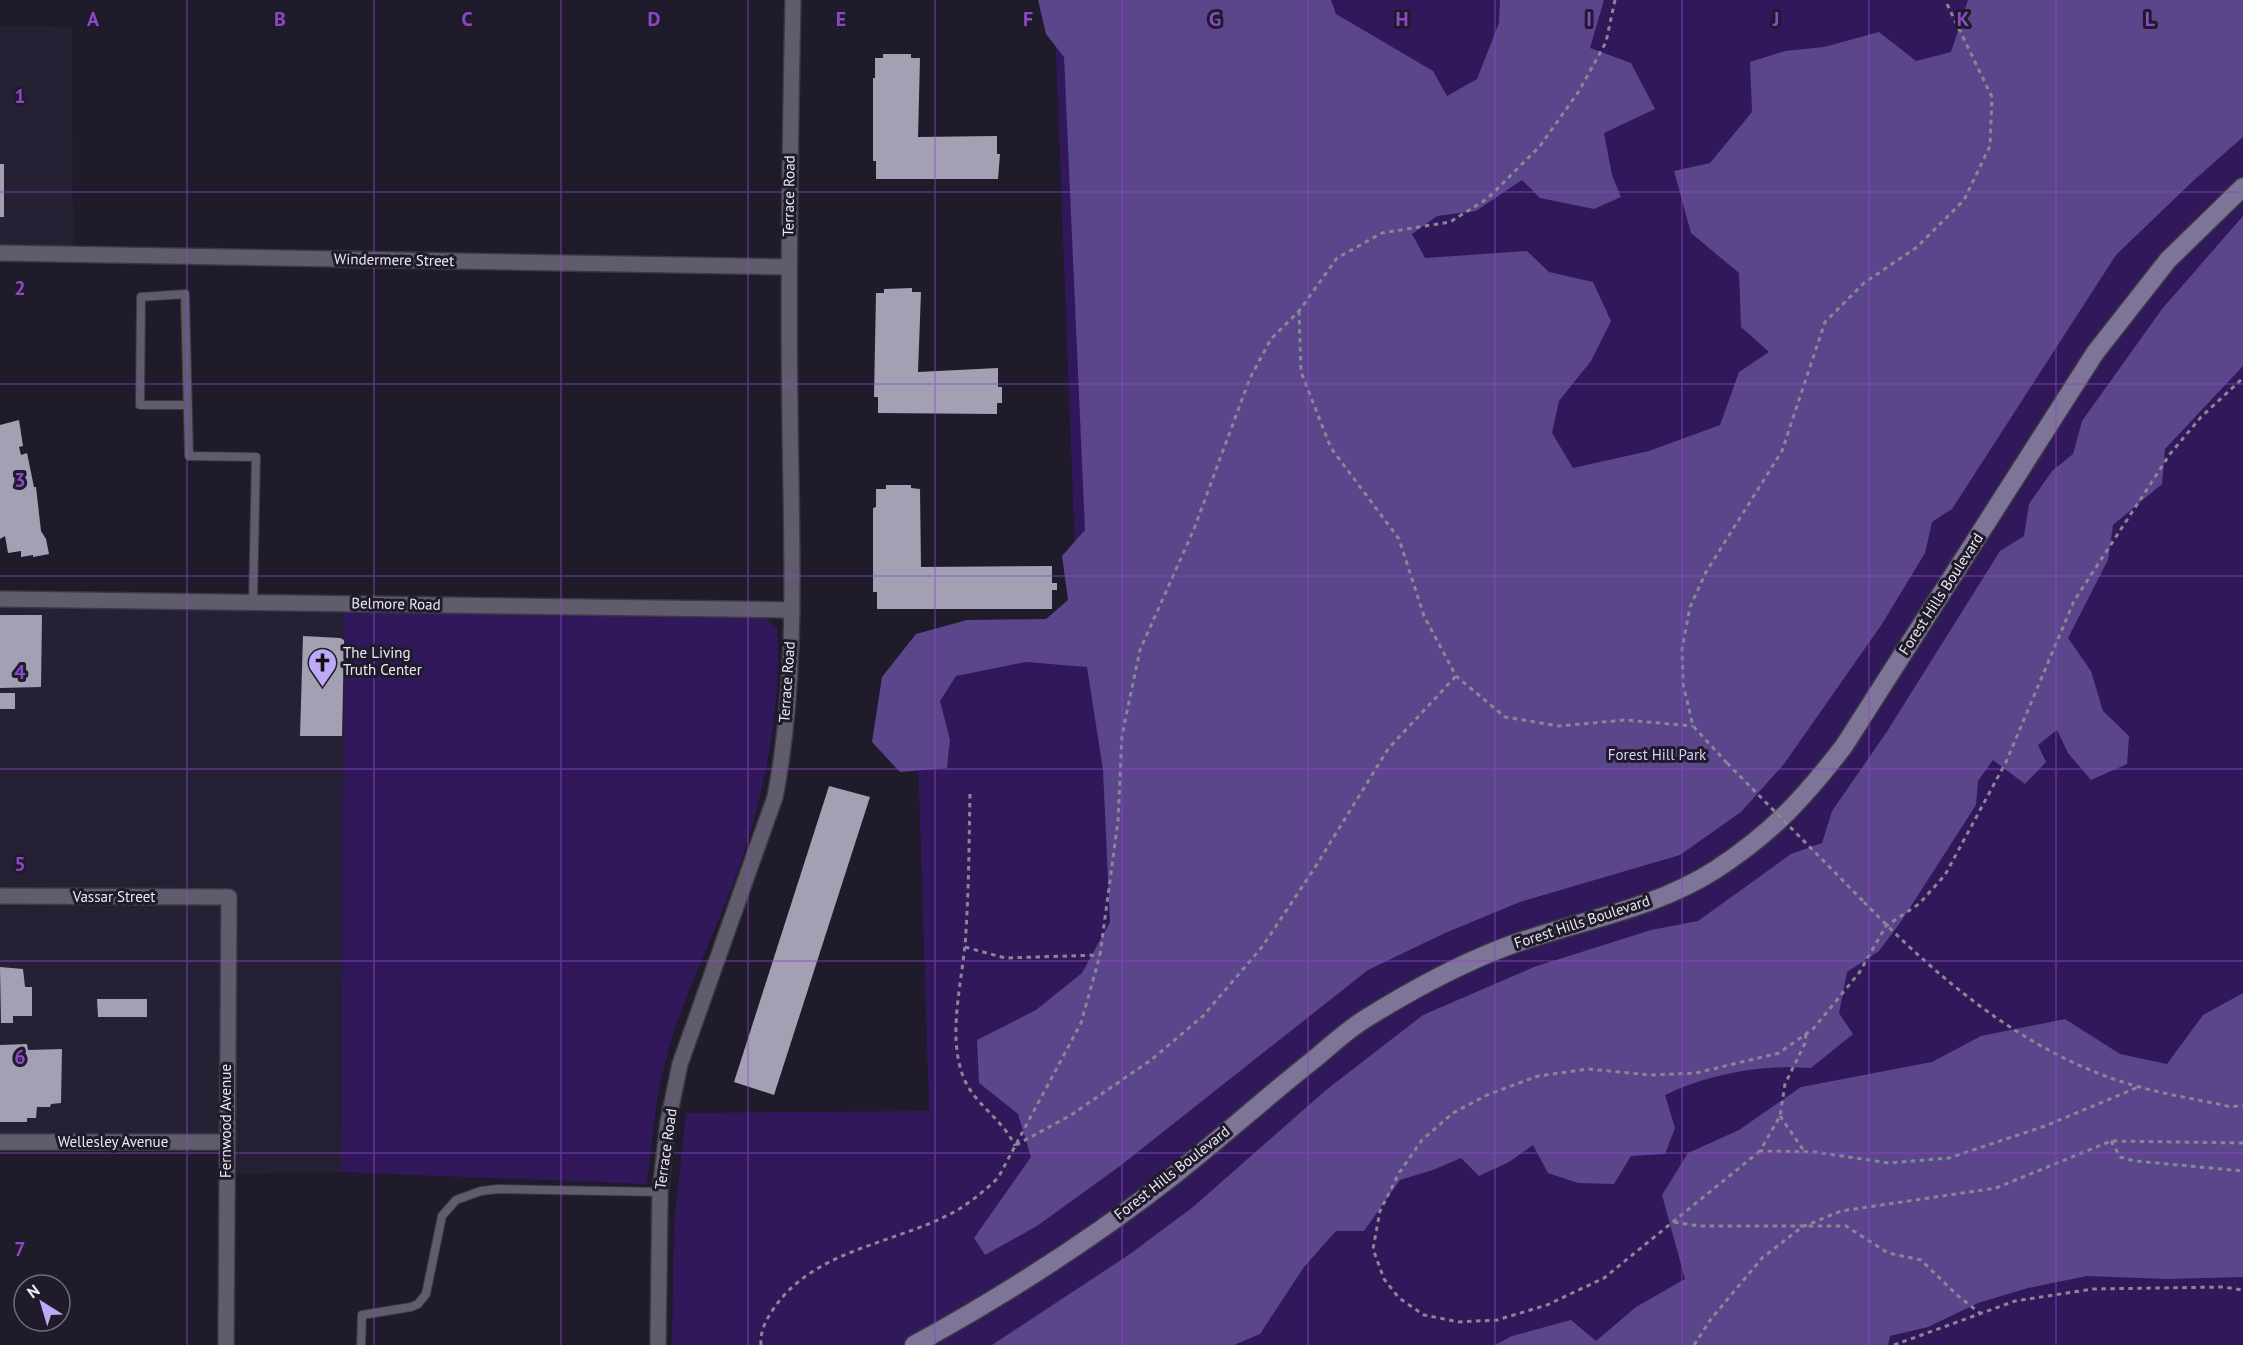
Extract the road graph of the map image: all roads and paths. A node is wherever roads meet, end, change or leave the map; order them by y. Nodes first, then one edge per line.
1 (793, 0) edge
2 (1615, 0) edge
3 (1945, 0) edge
4 (2243, 187) edge
5 (0, 253) edge
6 (788, 267) junction
7 (1299, 311) junction
8 (2243, 378) edge
9 (188, 405) junction
10 (0, 599) edge
11 (253, 601) junction
12 (792, 610) junction
13 (1456, 676) junction
14 (1693, 726) junction
15 (970, 794) dead end
16 (0, 896) edge
17 (229, 897) joint
18 (1886, 926) junction
19 (965, 947) junction
20 (1100, 955) junction
21 (1806, 1034) junction
22 (2141, 1086) junction
23 (2243, 1105) edge
24 (1780, 1116) junction
25 (2111, 1141) junction
26 (0, 1142) edge
27 (226, 1142) junction
28 (2243, 1143) edge
29 (1015, 1146) junction
30 (1760, 1150) junction
31 (1805, 1152) junction
32 (2243, 1171) edge
33 (660, 1192) junction
34 (1672, 1222) junction
35 (1802, 1227) junction
36 (2243, 1290) edge
37 (1981, 1314) junction
38 (226, 1345) edge
39 (361, 1345) edge
40 (658, 1345) edge
41 (761, 1345) edge
42 (914, 1345) edge
43 (1694, 1345) edge
44 (1894, 1345) edge

1 - 6 street, Terrace Road
2 - 7 path
3 - 14 path
4 - 42 street, Forest Hills Boulevard
5 - 6 street, Windermere Street
6 - 12 street, Terrace Road
7 - 13 path
7 - 20 path
8 - 18 path
9 - 9 lane
9 - 11 lane
10 - 11 street, Belmore Road
11 - 12 street, Belmore Road
12 - 33 street, Terrace Road
13 - 14 path
13 - 29 path
14 - 18 path, bridge
15 - 19 path
16 - 17 street, Vassar Street
17 - 27 street, Fernwood Avenue
18 - 21 path
18 - 22 path
19 - 20 path
19 - 29 path
20 - 29 path
21 - 24 path
21 - 34 path
22 - 23 path
22 - 31 path
24 - 30 path
24 - 31 path
25 - 28 path
25 - 32 path
25 - 35 path
26 - 27 street, Wellesley Avenue
27 - 38 street, Fernwood Avenue
29 - 41 path
30 - 31 path
30 - 34 path
33 - 39 lane
33 - 40 street, Terrace Road
34 - 35 path
35 - 37 path
35 - 43 path
36 - 37 path
37 - 44 path

